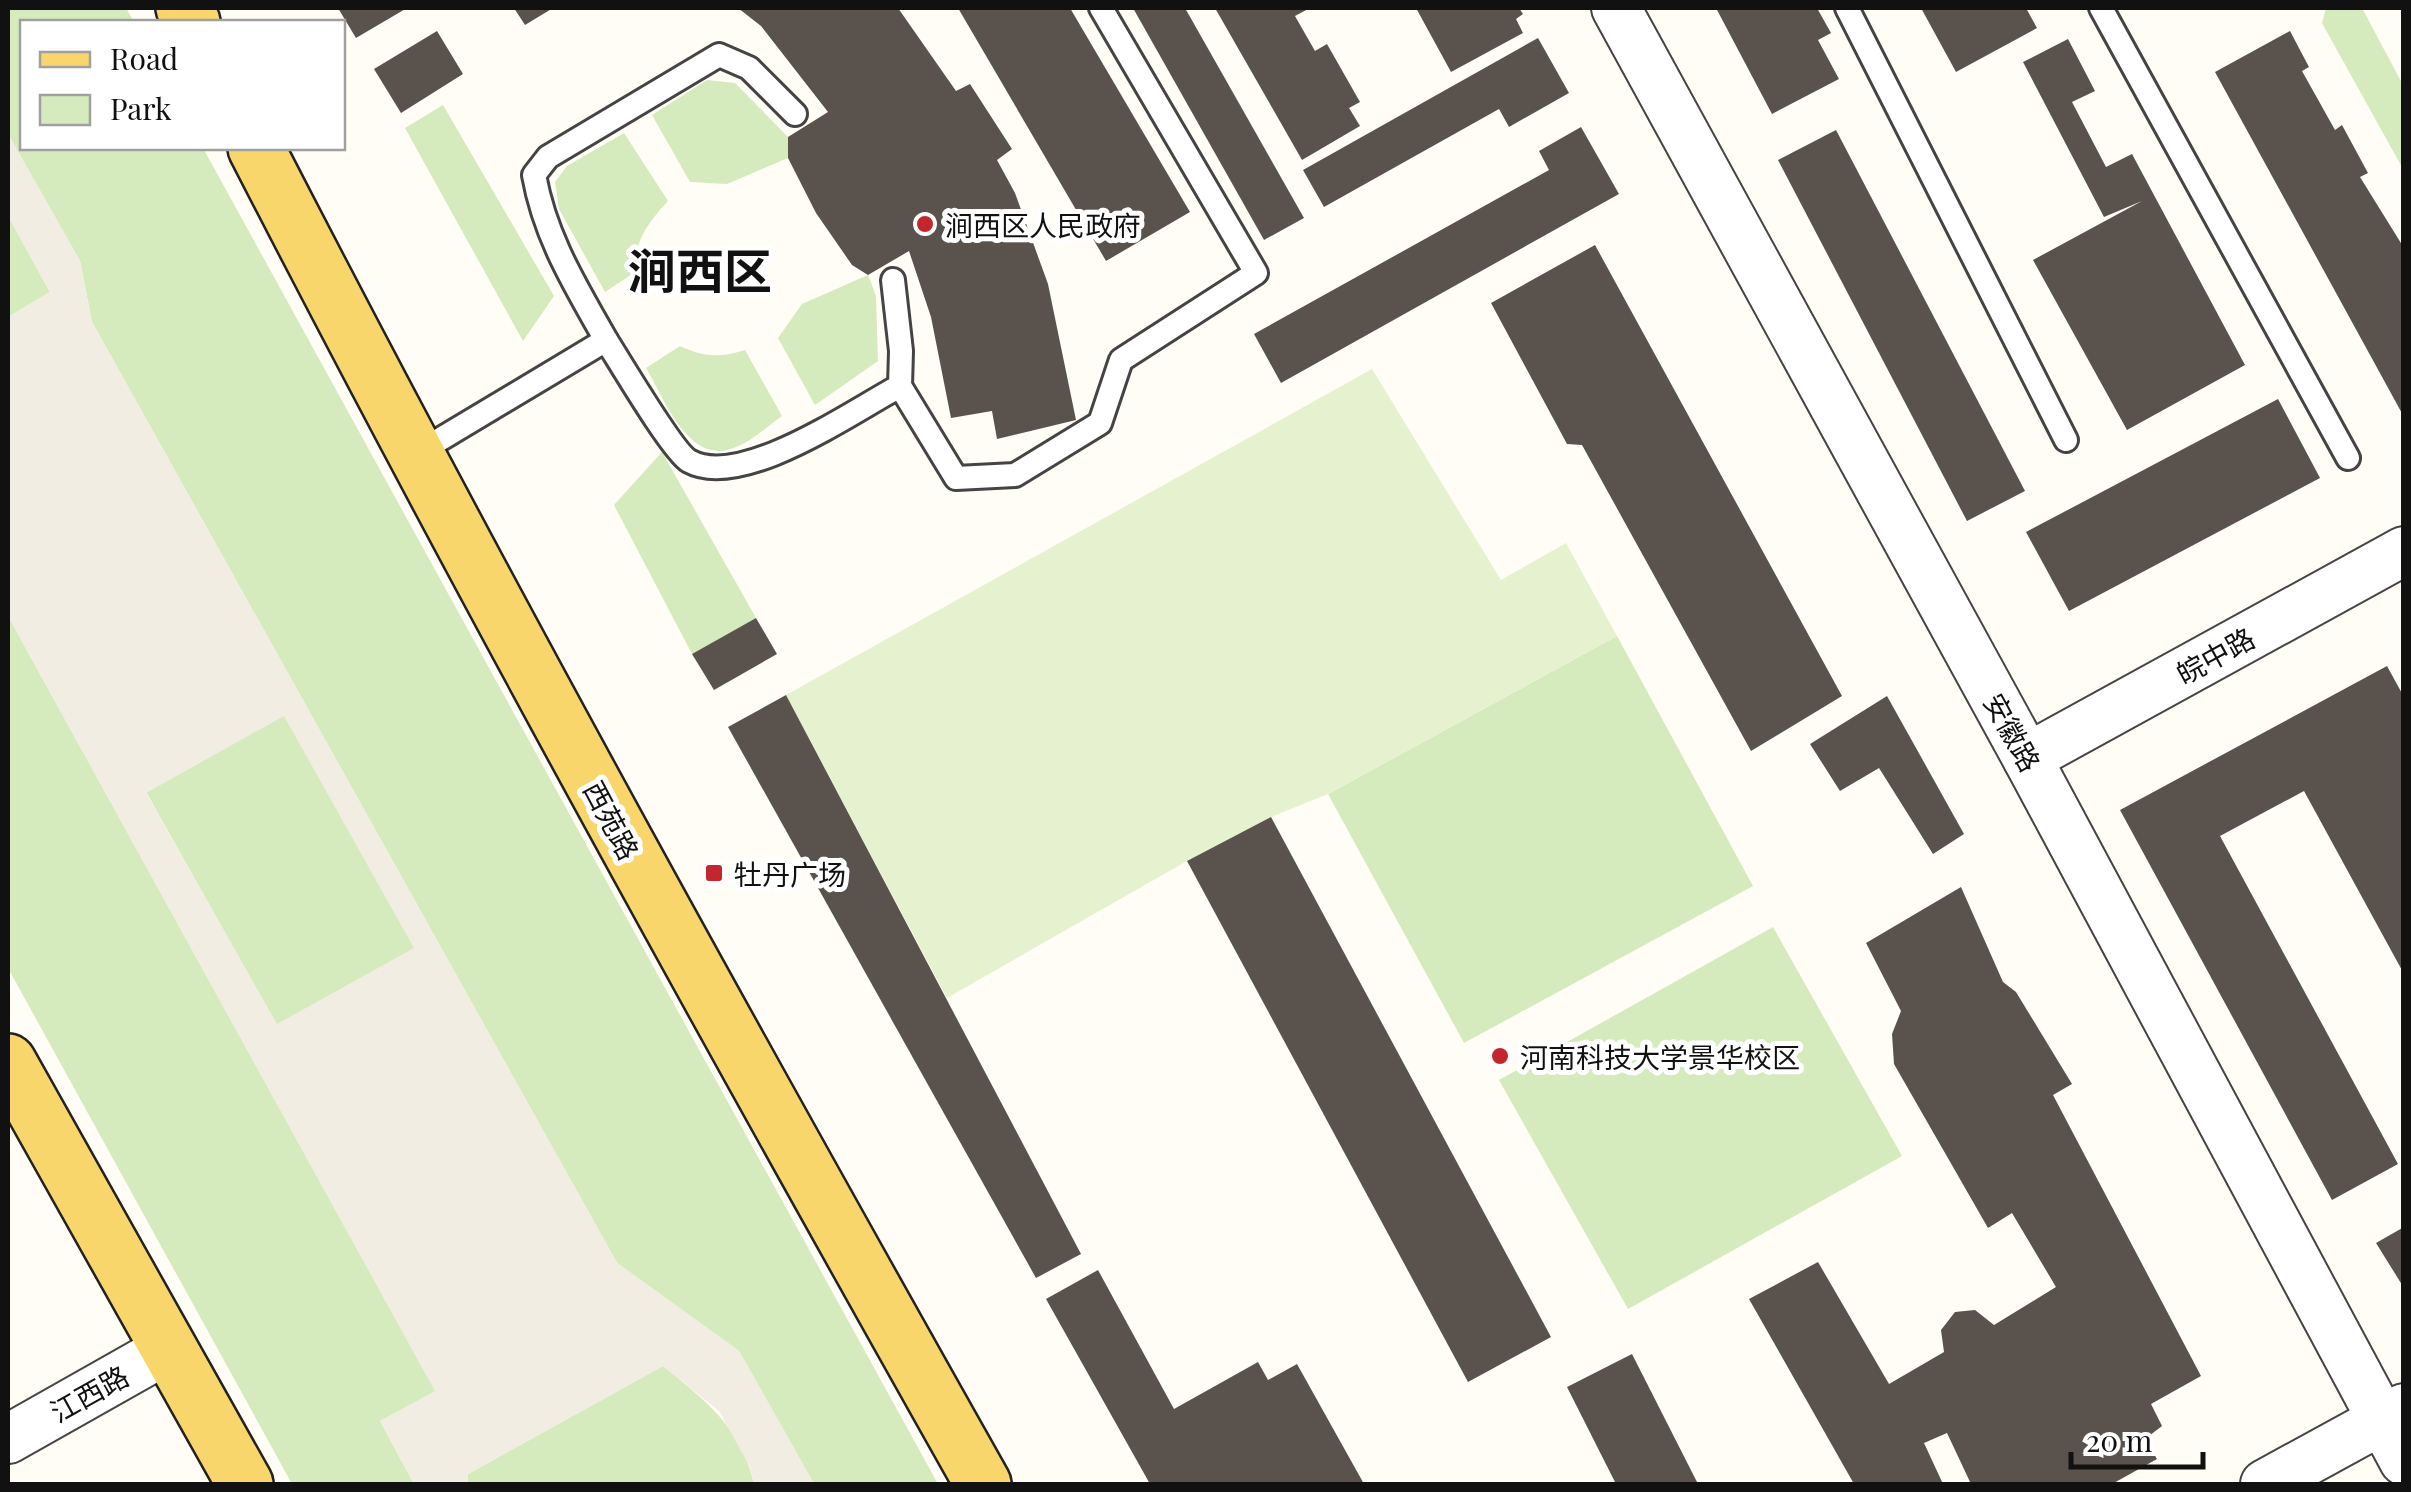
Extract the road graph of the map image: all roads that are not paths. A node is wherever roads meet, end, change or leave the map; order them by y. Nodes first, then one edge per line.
1 (1101, 8) edge
2 (1616, 8) edge
3 (1847, 8) edge
4 (2101, 8) edge
5 (796, 114) dead end
6 (257, 150) edge
7 (893, 280) dead end
8 (606, 340) junction
9 (900, 386) junction
10 (2066, 440) dead end
11 (414, 455) junction
12 (2348, 458) dead end
13 (2404, 551) edge
14 (2027, 758) junction
15 (8, 1062) edge
16 (171, 1347) junction
17 (2396, 1430) edge
18 (8, 1439) edge
19 (246, 1484) edge
20 (983, 1484) edge
21 (2265, 1484) edge

1 - 9 lane
2 - 14 street, 安徽路
3 - 10 lane
4 - 12 lane
5 - 8 lane
6 - 11 main road, 西苑路
7 - 9 lane
8 - 9 lane
8 - 11 lane
11 - 20 main road, 西苑路
13 - 14 street, 皖中路
14 - 17 street, 安徽路
15 - 16 main road
16 - 18 street, 江西路
16 - 19 main road
17 - 21 street

